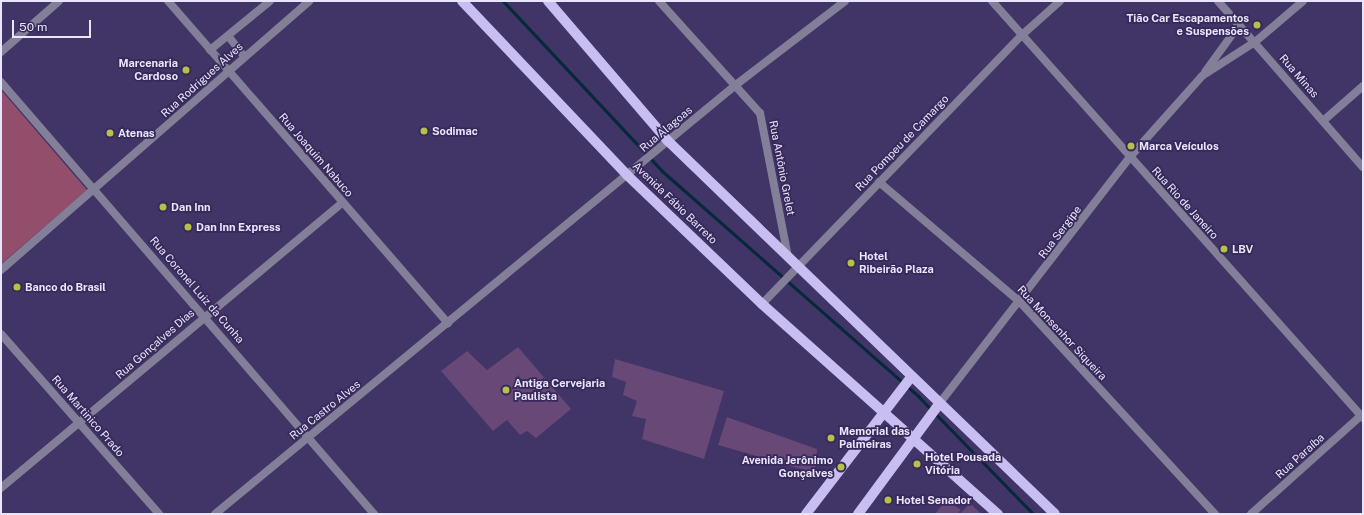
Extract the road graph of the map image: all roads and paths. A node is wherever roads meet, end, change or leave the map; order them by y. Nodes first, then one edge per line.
1 (59, 1) edge
2 (168, 1) edge
3 (270, 1) edge
4 (309, 1) edge
5 (462, 1) edge
6 (548, 1) edge
7 (659, 1) edge
8 (845, 1) edge
9 (992, 1) edge
10 (1060, 1) edge
11 (1218, 1) edge
12 (1302, 1) edge
13 (1239, 25) junction
14 (1022, 35) junction
15 (229, 37) junction
16 (1255, 42) junction
17 (210, 50) junction
18 (1, 52) edge
19 (244, 56) junction
20 (229, 72) junction
21 (1202, 76) junction
22 (1, 82) edge
23 (737, 84) junction
24 (1363, 86) edge
25 (1324, 121) junction
26 (666, 143) junction
27 (1129, 158) junction
28 (1363, 167) edge
29 (627, 175) junction
30 (879, 182) junction
31 (94, 190) junction
32 (342, 203) junction
33 (788, 257) junction
34 (1, 270) edge
35 (794, 270) junction
36 (764, 302) junction
37 (1020, 302) junction
38 (205, 316) junction
39 (448, 323) junction
40 (1, 334) edge
41 (908, 380) junction
42 (886, 407) junction
43 (937, 407) junction
44 (1362, 416) edge
45 (80, 424) junction
46 (917, 434) junction
47 (310, 436) junction
48 (1, 488) edge
49 (159, 514) edge
50 (215, 514) edge
51 (374, 514) edge
52 (806, 514) edge
53 (858, 514) edge
54 (998, 514) edge
55 (1055, 514) edge
56 (1215, 514) edge
57 (1251, 514) edge

1 - 18 street
2 - 17 street, Rua Joaquim Nabuco
3 - 15 street, Rua Rodrigues Alves
4 - 19 street, Rua Rodrigues Alves
5 - 29 main road, Avenida Fábio Barreto
6 - 26 main road
7 - 23 street, Rua Antônio Grelet
8 - 23 street, Rua Alagoas
9 - 14 street, Rua Rio de Janeiro
10 - 14 street, Rua Pompeu de Camargo
11 - 13 street, Rua Minas
12 - 16 street, Rua Sergipe
13 - 16 street, Rua Minas
13 - 21 street, Rua Sergipe
14 - 27 street, Rua Rio de Janeiro
14 - 30 street, Rua Pompeu de Camargo
15 - 17 street, Rua Rodrigues Alves
15 - 19 street
16 - 21 street, Rua Sergipe
16 - 25 street, Rua Minas
17 - 20 street, Rua Joaquim Nabuco
19 - 20 street, Rua Rodrigues Alves
20 - 31 street, Rua Rodrigues Alves
20 - 32 street, Rua Joaquim Nabuco
21 - 27 street, Rua Sergipe
22 - 31 street, Rua Coronel Luiz da Cunha
23 - 26 street, Rua Alagoas
23 - 33 street, Rua Antônio Grelet
24 - 25 street
25 - 28 street, Rua Minas
26 - 29 street, Rua Alagoas
26 - 33 main road
27 - 37 street, Rua Sergipe
27 - 44 street, Rua Rio de Janeiro
29 - 36 main road, Avenida Fábio Barreto
29 - 39 street, Rua Alagoas
30 - 35 street, Rua Pompeu de Camargo
30 - 37 street, Rua Monsenhor Siqueira
31 - 34 street, Rua Rodrigues Alves
31 - 38 street, Rua Coronel Luiz da Cunha
32 - 38 street, Rua Gonçalves Dias
32 - 39 street, Rua Joaquim Nabuco
33 - 35 main road
35 - 36 street, Rua Pompeu de Camargo
35 - 41 main road
36 - 42 main road, Avenida Fábio Barreto
37 - 43 street, Rua Sergipe
37 - 56 street, Rua Monsenhor Siqueira
38 - 45 street, Rua Gonçalves Dias
38 - 47 street, Rua Coronel Luiz da Cunha
39 - 47 street, Rua Castro Alves
40 - 45 street, Rua Martinico Prado
41 - 42 main road
41 - 43 main road
42 - 46 main road, Avenida Fábio Barreto
42 - 52 main road
43 - 46 main road
43 - 55 main road
44 - 57 street, Rua Paraíba
45 - 48 street, Rua Gonçalves Dias
45 - 49 street, Rua Martinico Prado
46 - 53 main road
46 - 54 main road, Avenida Fábio Barreto
47 - 50 street, Rua Castro Alves
47 - 51 street, Rua Coronel Luiz da Cunha

